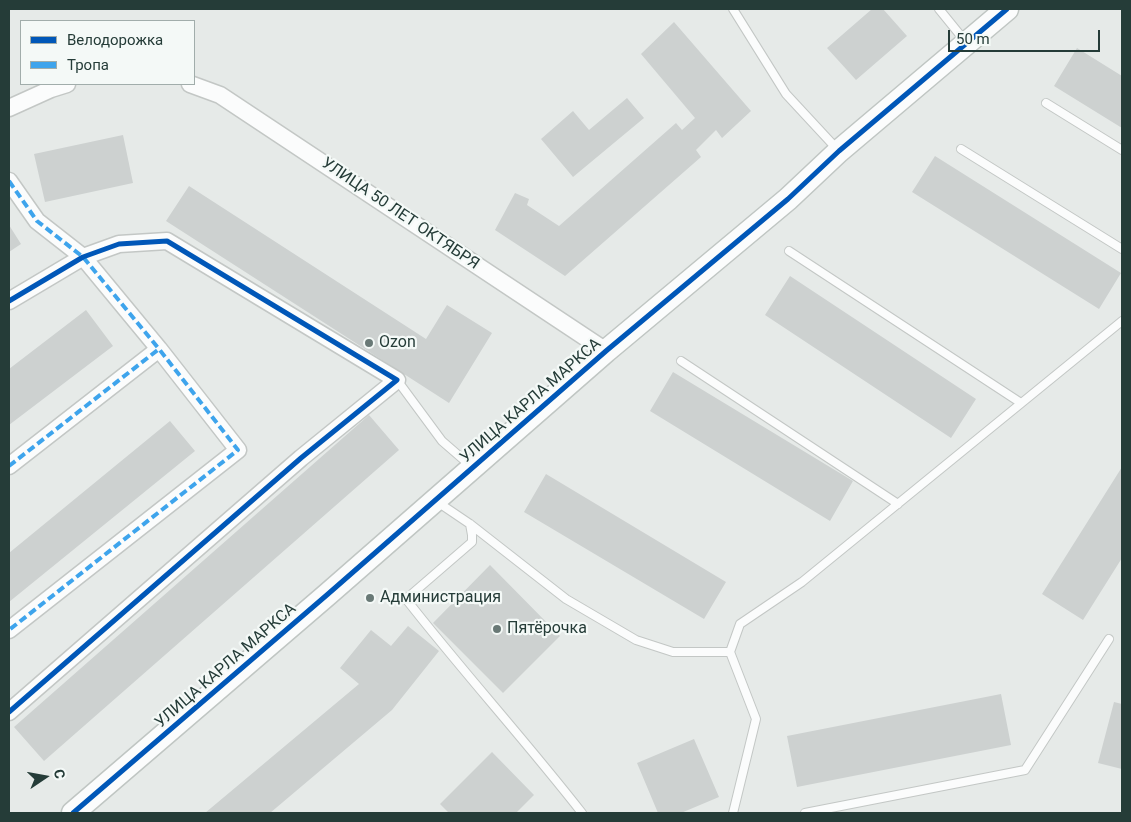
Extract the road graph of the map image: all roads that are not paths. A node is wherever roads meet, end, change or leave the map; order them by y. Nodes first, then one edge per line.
1 (733, 9) edge
2 (940, 9) edge
3 (1007, 9) edge
4 (966, 43) junction
5 (64, 85) edge
6 (193, 85) edge
7 (1046, 103) dead end
8 (9, 108) edge
9 (961, 149) dead end
10 (1122, 150) edge
11 (838, 151) junction
12 (9, 181) edge
13 (1122, 249) edge
14 (790, 251) dead end
15 (83, 257) junction
16 (9, 301) edge
17 (1122, 320) edge
18 (159, 349) junction
19 (606, 351) junction
20 (681, 361) dead end
21 (397, 380) junction
22 (1021, 403) junction
23 (9, 466) edge
24 (473, 468) junction
25 (435, 501) junction
26 (898, 504) junction
27 (470, 524) junction
28 (9, 630) edge
29 (1109, 639) dead end
30 (730, 652) junction
31 (9, 712) edge
32 (73, 813) edge
33 (582, 813) edge
34 (733, 813) edge
35 (805, 813) edge

1 - 11 lane
2 - 4 lane
3 - 4 street, УЛИЦА КАРЛА МАРКСА
4 - 11 street, УЛИЦА КАРЛА МАРКСА
5 - 8 street
6 - 19 street, УЛИЦА 50 ЛЕТ ОКТЯБРЯ
7 - 10 lane
9 - 13 lane
11 - 19 street, УЛИЦА КАРЛА МАРКСА
12 - 15 street
14 - 22 lane
15 - 16 street
15 - 18 street
15 - 21 street
17 - 22 lane
18 - 23 street
18 - 28 street
19 - 24 street, УЛИЦА КАРЛА МАРКСА
20 - 26 lane
21 - 24 lane
21 - 31 street
22 - 26 lane
24 - 25 street, УЛИЦА КАРЛА МАРКСА
25 - 27 lane
25 - 32 street, УЛИЦА КАРЛА МАРКСА
26 - 30 lane
27 - 30 lane
27 - 33 lane
29 - 35 lane
30 - 34 lane

